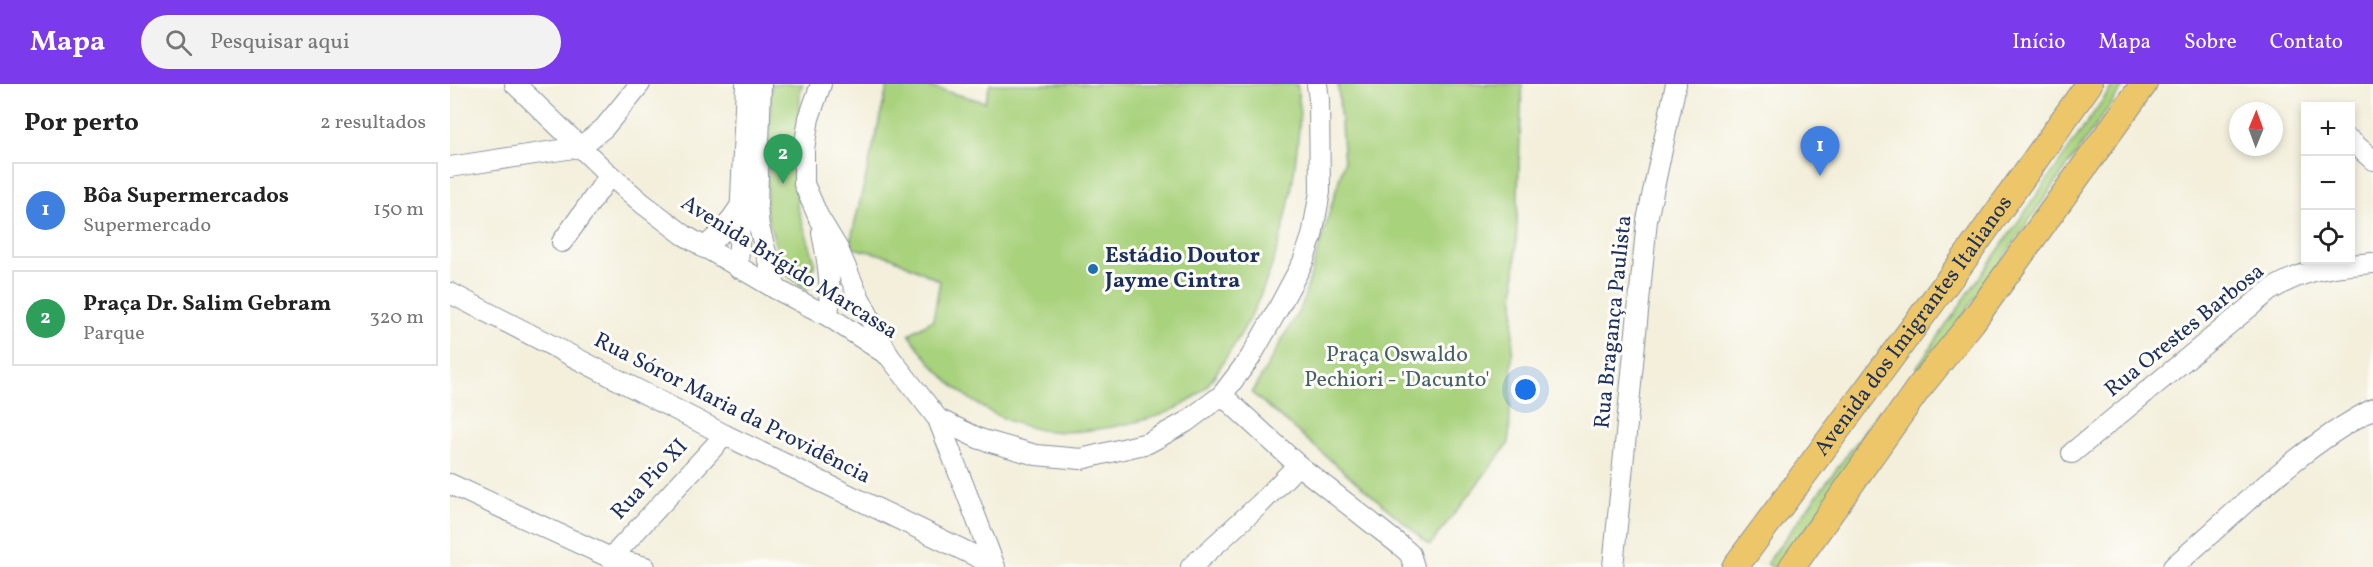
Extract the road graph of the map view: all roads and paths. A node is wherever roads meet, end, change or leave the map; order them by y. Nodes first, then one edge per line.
1 (515, 84) edge
2 (640, 84) edge
3 (746, 84) edge
4 (761, 84) edge
5 (821, 84) edge
6 (1317, 84) edge
7 (1676, 84) edge
8 (2089, 84) edge
9 (2144, 84) edge
10 (2355, 144) edge
11 (580, 147) junction
12 (2373, 160) edge
13 (450, 167) edge
14 (610, 175) junction
15 (741, 205) junction
16 (818, 216) junction
17 (562, 242) dead end
18 (704, 248) junction
19 (2373, 263) edge
20 (738, 268) junction
21 (776, 289) junction
22 (450, 293) edge
23 (828, 316) junction
24 (889, 356) junction
25 (1889, 363) junction
26 (1918, 390) junction
27 (1222, 395) junction
28 (2373, 409) edge
29 (938, 419) junction
30 (725, 435) junction
31 (2072, 453) dead end
32 (1298, 465) junction
33 (450, 483) edge
34 (611, 558) junction
35 (994, 566) edge
36 (645, 567) edge
37 (1191, 567) edge
38 (1414, 567) edge
39 (1614, 567) edge
40 (1735, 567) edge
41 (1792, 567) edge
42 (2173, 567) edge

1 - 11 street, Avenida Brígido Marcassa
2 - 11 street
3 - 15 street
4 - 21 street
5 - 16 street
6 - 27 street
7 - 39 street, Rua Bragança Paulista
8 - 25 main road, Avenida dos Imigrantes Italianos
9 - 26 main road, Avenida dos Imigrantes Italianos
10 - 12 street
11 - 13 street
11 - 14 street, Avenida Brígido Marcassa
14 - 17 street
14 - 18 street, Avenida Brígido Marcassa
15 - 18 street
15 - 20 street
16 - 23 street
16 - 24 street
18 - 20 street, Avenida Brígido Marcassa
19 - 31 street, Rua Orestes Barbosa
20 - 21 street, Avenida Brígido Marcassa
21 - 23 street, Avenida Brígido Marcassa
22 - 30 street, Rua Sóror Maria da Providência
23 - 24 street, Avenida Brígido Marcassa
24 - 29 street, Avenida Brígido Marcassa
25 - 26 main road
25 - 40 main road, Avenida dos Imigrantes Italianos
26 - 41 main road, Avenida dos Imigrantes Italianos
27 - 29 street
27 - 32 street
28 - 42 street
29 - 35 street, Avenida Brígido Marcassa
30 - 34 street, Rua Pio XI
30 - 35 street, Rua Sóror Maria da Providência
32 - 37 street
32 - 38 street
33 - 34 street
34 - 36 street

